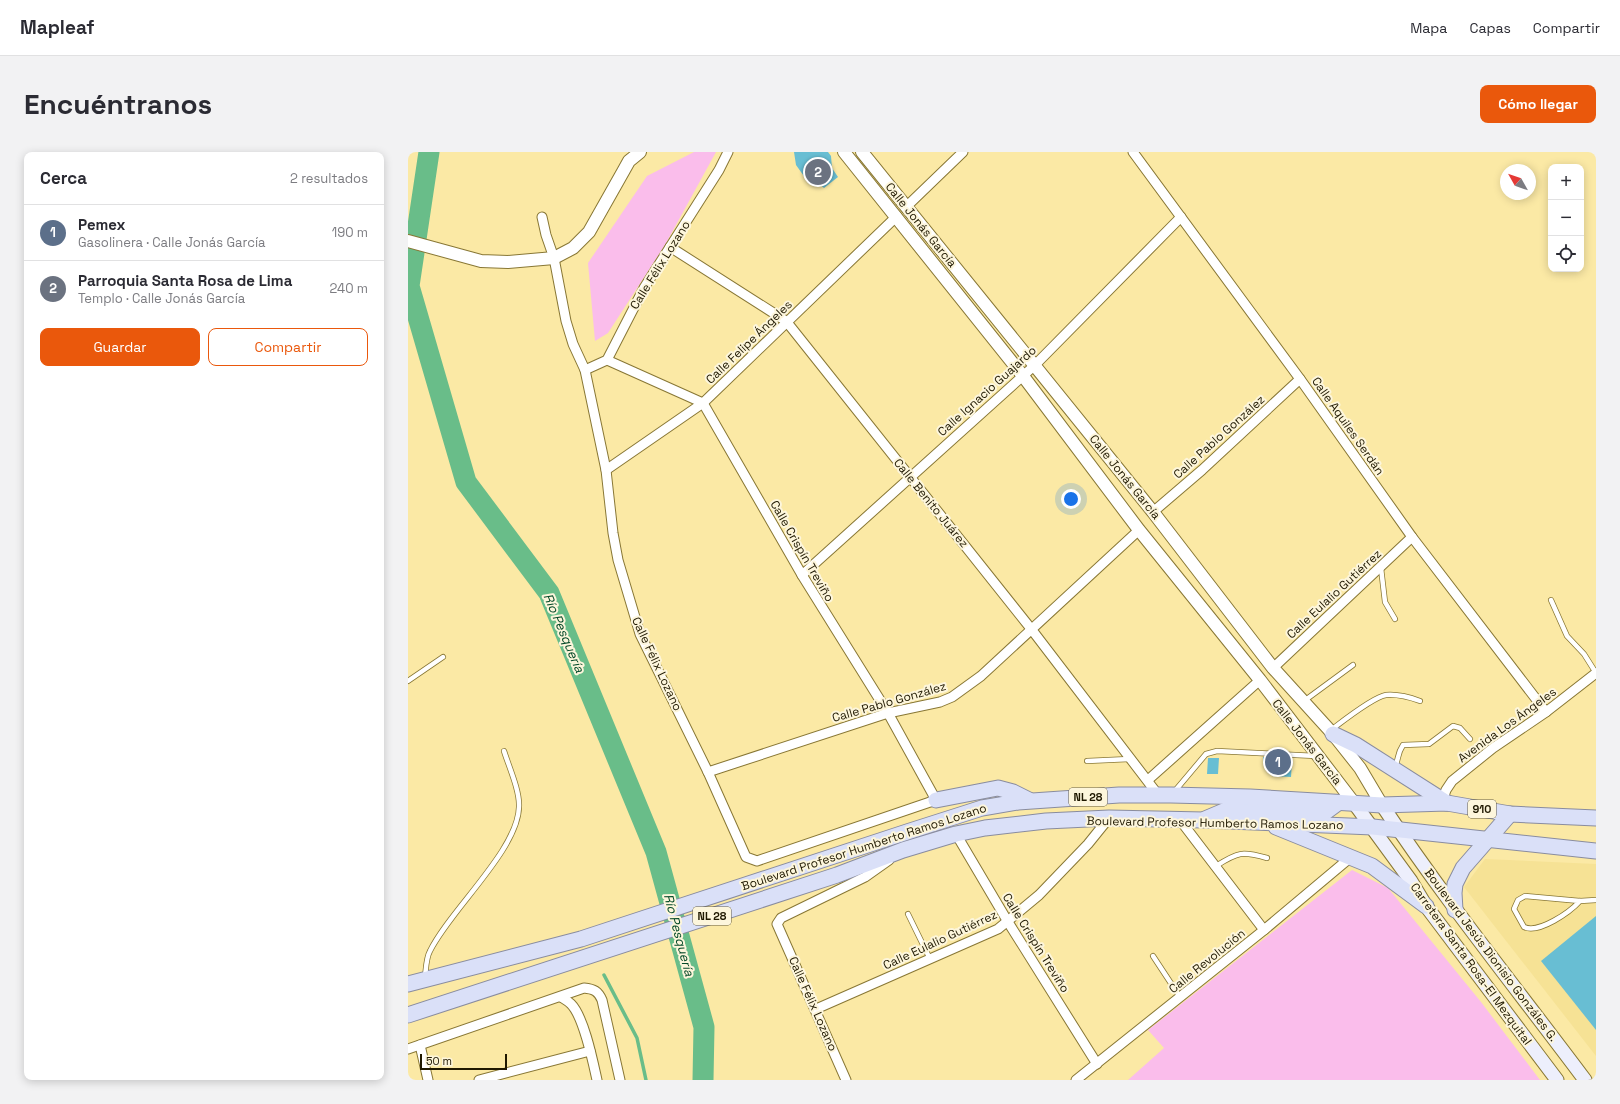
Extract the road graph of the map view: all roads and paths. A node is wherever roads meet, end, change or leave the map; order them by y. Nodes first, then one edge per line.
1 (640, 152) edge
2 (728, 152) edge
3 (844, 152) edge
4 (862, 152) edge
5 (963, 152) edge
6 (1133, 152) edge
7 (906, 207) junction
8 (897, 216) junction
9 (542, 217) dead end
10 (1181, 217) junction
11 (408, 241) edge
12 (670, 247) junction
13 (554, 258) junction
14 (786, 322) junction
15 (607, 360) junction
16 (1035, 365) junction
17 (585, 370) junction
18 (1023, 376) junction
19 (1300, 379) junction
20 (703, 403) junction
21 (606, 470) junction
22 (910, 477) junction
23 (1153, 512) junction
24 (1139, 530) junction
25 (1412, 537) junction
26 (1381, 566) junction
27 (802, 575) junction
28 (1551, 600) dead end
29 (1395, 619) dead end
30 (1032, 630) junction
31 (443, 657) dead end
32 (1353, 665) dead end
33 (1273, 668) junction
34 (1596, 673) edge
35 (1260, 680) junction
36 (408, 681) edge
37 (1420, 701) dead end
38 (1303, 702) junction
39 (1546, 712) junction
40 (888, 713) junction
41 (1332, 733) junction
42 (1470, 739) dead end
43 (504, 751) dead end
44 (1316, 756) junction
45 (1130, 759) junction
46 (1087, 760) dead end
47 (1394, 769) junction
48 (708, 772) junction
49 (1148, 780) junction
50 (1161, 795) junction
51 (936, 800) junction
52 (1029, 800) junction
53 (1338, 803) junction
54 (1354, 803) junction
55 (1447, 803) junction
56 (1382, 806) junction
57 (1510, 814) junction
58 (1109, 818) junction
59 (1596, 818) edge
60 (1180, 820) junction
61 (1204, 820) junction
62 (1265, 823) junction
63 (1372, 827) junction
64 (1398, 830) junction
65 (956, 834) junction
66 (1489, 840) junction
67 (903, 850) junction
68 (1596, 850) edge
69 (1351, 857) junction
70 (1267, 858) dead end
71 (1216, 866) junction
72 (1596, 900) edge
73 (1580, 901) junction
74 (1426, 906) junction
75 (1455, 910) junction
76 (908, 914) dead end
77 (1008, 922) junction
78 (1264, 930) junction
79 (1153, 956) dead end
80 (930, 959) junction
81 (425, 979) junction
82 (408, 984) edge
83 (561, 997) junction
84 (1180, 998) junction
85 (816, 1010) junction
86 (408, 1015) edge
87 (420, 1045) junction
88 (408, 1049) edge
89 (590, 1051) junction
90 (1097, 1064) junction
91 (506, 1077) edge
92 (428, 1080) edge
93 (479, 1080) edge
94 (597, 1080) edge
95 (620, 1080) edge
96 (846, 1080) edge
97 (1076, 1080) edge
98 (1557, 1080) edge
99 (1584, 1080) edge

1 - 13 street
2 - 12 street, Calle Félix Lozano
3 - 8 street, Calle Jonás García
4 - 7 street, Calle Jonás García
5 - 7 street
6 - 10 street, Calle Aquiles Serdán
7 - 16 street, Calle Jonás García
8 - 14 street, Calle Felipe Ángeles
8 - 18 street, Calle Jonás García
9 - 13 street, Calle Félix Lozano
10 - 16 street, Calle Ignacio Guajardo
10 - 19 street, Calle Aquiles Serdán
11 - 13 street
12 - 14 street, Calle Benito Juárez
12 - 15 street, Calle Félix Lozano
13 - 17 street, Calle Félix Lozano
14 - 20 street, Calle Felipe Ángeles
14 - 22 street, Calle Benito Juárez
15 - 17 street
15 - 20 street
16 - 18 street, Calle Ignacio Guajardo
16 - 23 street, Calle Jonás García
17 - 21 street, Calle Félix Lozano
18 - 22 street, Calle Ignacio Guajardo
18 - 24 street, Calle Jonás García
19 - 23 street, Calle Pablo González
19 - 25 street, Calle Aquiles Serdán
20 - 21 street, Calle Felipe Ángeles
20 - 27 street, Calle Crispín Treviño
21 - 48 street, Calle Félix Lozano
22 - 27 street, Calle Ignacio Guajardo
22 - 30 street, Calle Benito Juárez
23 - 33 street, Calle Jonás García
24 - 30 street, Calle Pablo González
24 - 35 street, Calle Jonás García
25 - 26 street, Calle Eulalio Gutiérrez
25 - 39 street, Calle Aquiles Serdán
26 - 29 lane
26 - 33 street, Calle Eulalio Gutiérrez
27 - 40 street, Calle Crispín Treviño
28 - 34 lane
30 - 40 street, Calle Pablo González
30 - 45 street, Calle Benito Juárez
31 - 36 lane
32 - 38 lane
33 - 38 street, Calle Jonás García
34 - 39 street, Avenida Los Ángeles
35 - 44 street, Calle Jonás García
35 - 49 street
37 - 41 lane
38 - 41 street, Calle Jonás García
39 - 55 street, Avenida Los Ángeles
40 - 48 street, Calle Pablo González
40 - 51 street, Calle Crispín Treviño
41 - 47 main road
41 - 56 street, Calle Jonás García
42 - 47 lane
43 - 81 lane
44 - 50 lane
44 - 54 street, Calle Jonás García
45 - 46 lane
45 - 49 street, Calle Benito Juárez
47 - 55 main road
48 - 51 street, Calle Félix Lozano
49 - 50 street, Calle Benito Juárez
50 - 52 main road, Boulevard Profesor Humberto Ramos Lozano / NL 28
50 - 53 main road, Boulevard Profesor Humberto Ramos Lozano / NL 28
50 - 58 main road
51 - 52 main road
52 - 81 main road, Boulevard Profesor Humberto Ramos Lozano / NL 28
53 - 54 main road, Boulevard Profesor Humberto Ramos Lozano / NL 28
53 - 61 main road
54 - 56 main road, Boulevard Profesor Humberto Ramos Lozano / NL 28
54 - 63 main road, Carretera Santa Rosa-El Mezquital
55 - 56 main road, Boulevard Profesor Humberto Ramos Lozano / 910
55 - 57 main road, Boulevard Profesor Humberto Ramos Lozano / 910
56 - 64 main road, Boulevard Jesús Dionisio Gonzáles G.
57 - 59 main road, Boulevard Profesor Humberto Ramos Lozano / 910
57 - 66 main road
58 - 60 main road, Boulevard Profesor Humberto Ramos Lozano / NL 28
58 - 65 main road, Boulevard Profesor Humberto Ramos Lozano / NL 28
58 - 77 street, Calle Eulalio Gutiérrez
60 - 61 main road, Boulevard Profesor Humberto Ramos Lozano / NL 28
60 - 71 street
61 - 62 main road, Boulevard Profesor Humberto Ramos Lozano / NL 28
62 - 63 main road, Boulevard Profesor Humberto Ramos Lozano / NL 28
62 - 69 main road
63 - 64 main road, Boulevard Profesor Humberto Ramos Lozano / NL 28
63 - 74 main road, Carretera Santa Rosa-El Mezquital
64 - 66 main road, Boulevard Profesor Humberto Ramos Lozano
64 - 75 main road, Boulevard Jesús Dionisio Gonzáles G.
65 - 67 main road, Boulevard Profesor Humberto Ramos Lozano / NL 28
65 - 77 street, Calle Crispín Treviño
66 - 68 main road, Boulevard Profesor Humberto Ramos Lozano
66 - 75 main road
67 - 85 street, Calle Félix Lozano
67 - 86 main road, Boulevard Profesor Humberto Ramos Lozano / NL 28
69 - 74 main road
69 - 78 street, Calle Revolución
70 - 71 lane
71 - 78 street
72 - 73 lane
73 - 73 lane
74 - 98 main road, Carretera Santa Rosa-El Mezquital
75 - 99 main road, Boulevard Jesús Dionisio Gonzáles G.
76 - 80 lane
77 - 80 street, Calle Eulalio Gutiérrez
77 - 90 street, Calle Crispín Treviño
78 - 84 street, Calle Revolución
79 - 84 lane
80 - 85 street, Calle Eulalio Gutiérrez
81 - 82 main road, Boulevard Profesor Humberto Ramos Lozano / NL 28
83 - 87 street
83 - 89 street
83 - 95 street
84 - 90 street, Calle Revolución
85 - 96 street, Calle Félix Lozano
87 - 88 street
87 - 92 street
89 - 91 street
89 - 94 street
90 - 97 street, Calle Revolución
91 - 93 street

